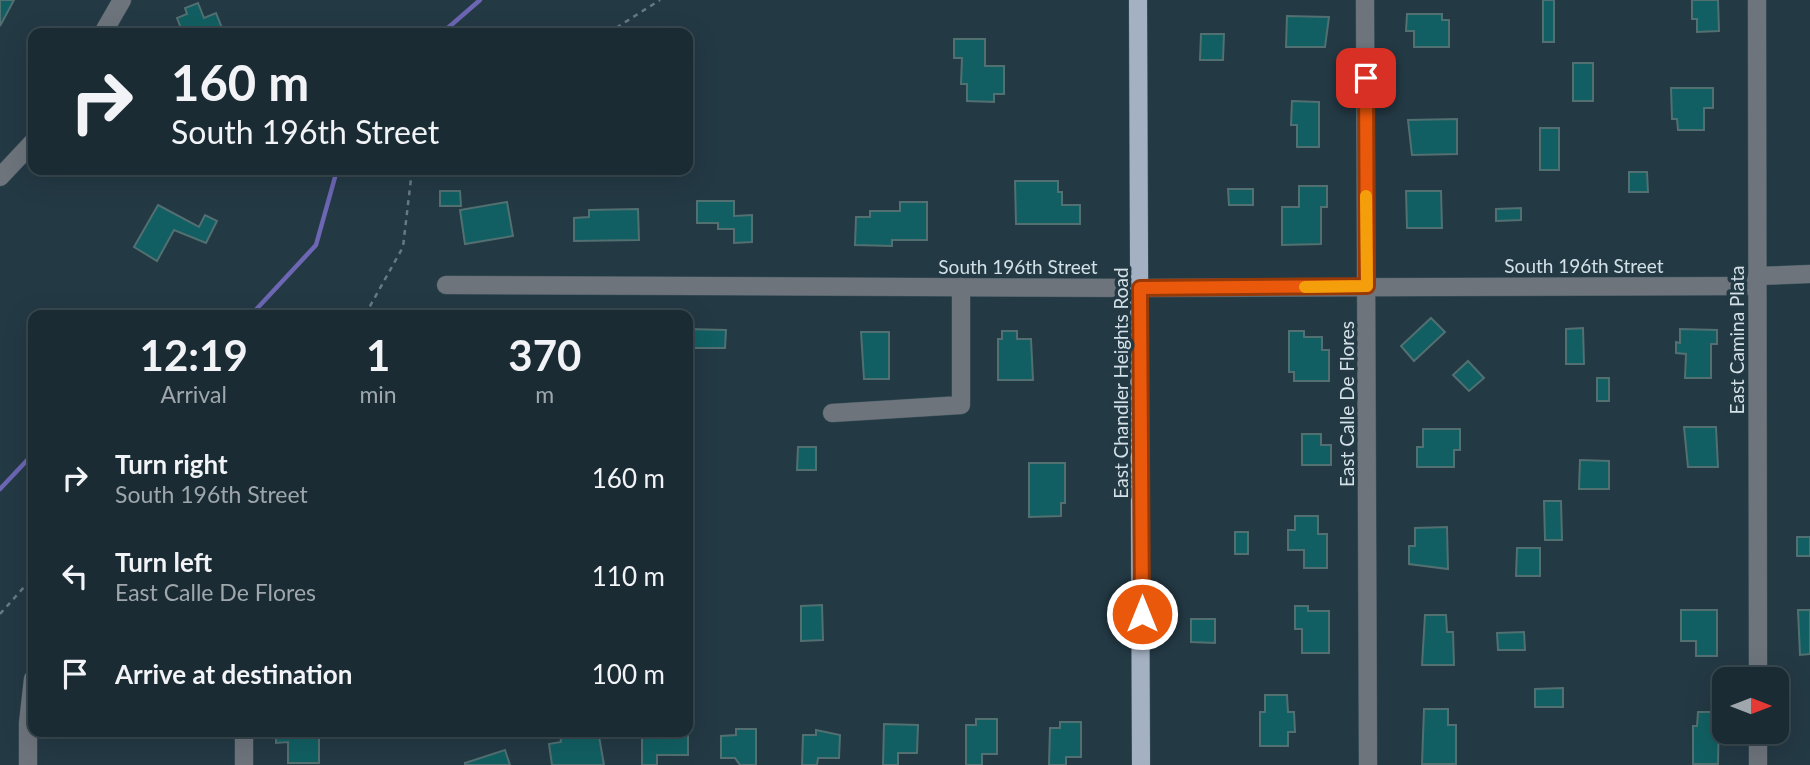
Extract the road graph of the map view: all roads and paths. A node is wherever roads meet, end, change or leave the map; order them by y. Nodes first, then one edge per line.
1 (122, 0) edge
2 (660, 0) edge
3 (1138, 0) edge
4 (1366, 0) edge
5 (1756, 0) edge
6 (106, 28) edge
7 (616, 28) edge
8 (28, 146) edge
9 (3, 169) edge
10 (411, 175) edge
11 (1810, 274) edge
12 (1757, 281) junction
13 (446, 285) dead end
14 (961, 286) junction
15 (1367, 286) junction
16 (1140, 288) junction
17 (368, 310) edge
18 (832, 413) dead end
19 (28, 583) edge
20 (0, 614) edge
21 (1758, 667) edge
22 (29, 737) edge
23 (244, 737) edge
24 (1758, 744) edge
25 (28, 765) edge
26 (244, 765) edge
27 (1142, 765) edge
28 (1368, 765) edge
29 (1758, 765) edge

1 - 6 street
2 - 7 path
3 - 16 main road, East Chandler Heights Road
4 - 15 street, East Calle De Flores
5 - 12 street, East Camina Plata
8 - 9 street
10 - 17 path
11 - 12 street, South 196th Street
12 - 15 street, South 196th Street
12 - 21 street, East Camina Plata
13 - 14 street, South 196th Street
14 - 16 street, South 196th Street
14 - 18 street
15 - 16 street, South 196th Street
15 - 28 street, East Calle De Flores
16 - 27 main road, East Chandler Heights Road
19 - 20 path
22 - 25 street
23 - 26 street
24 - 29 street

